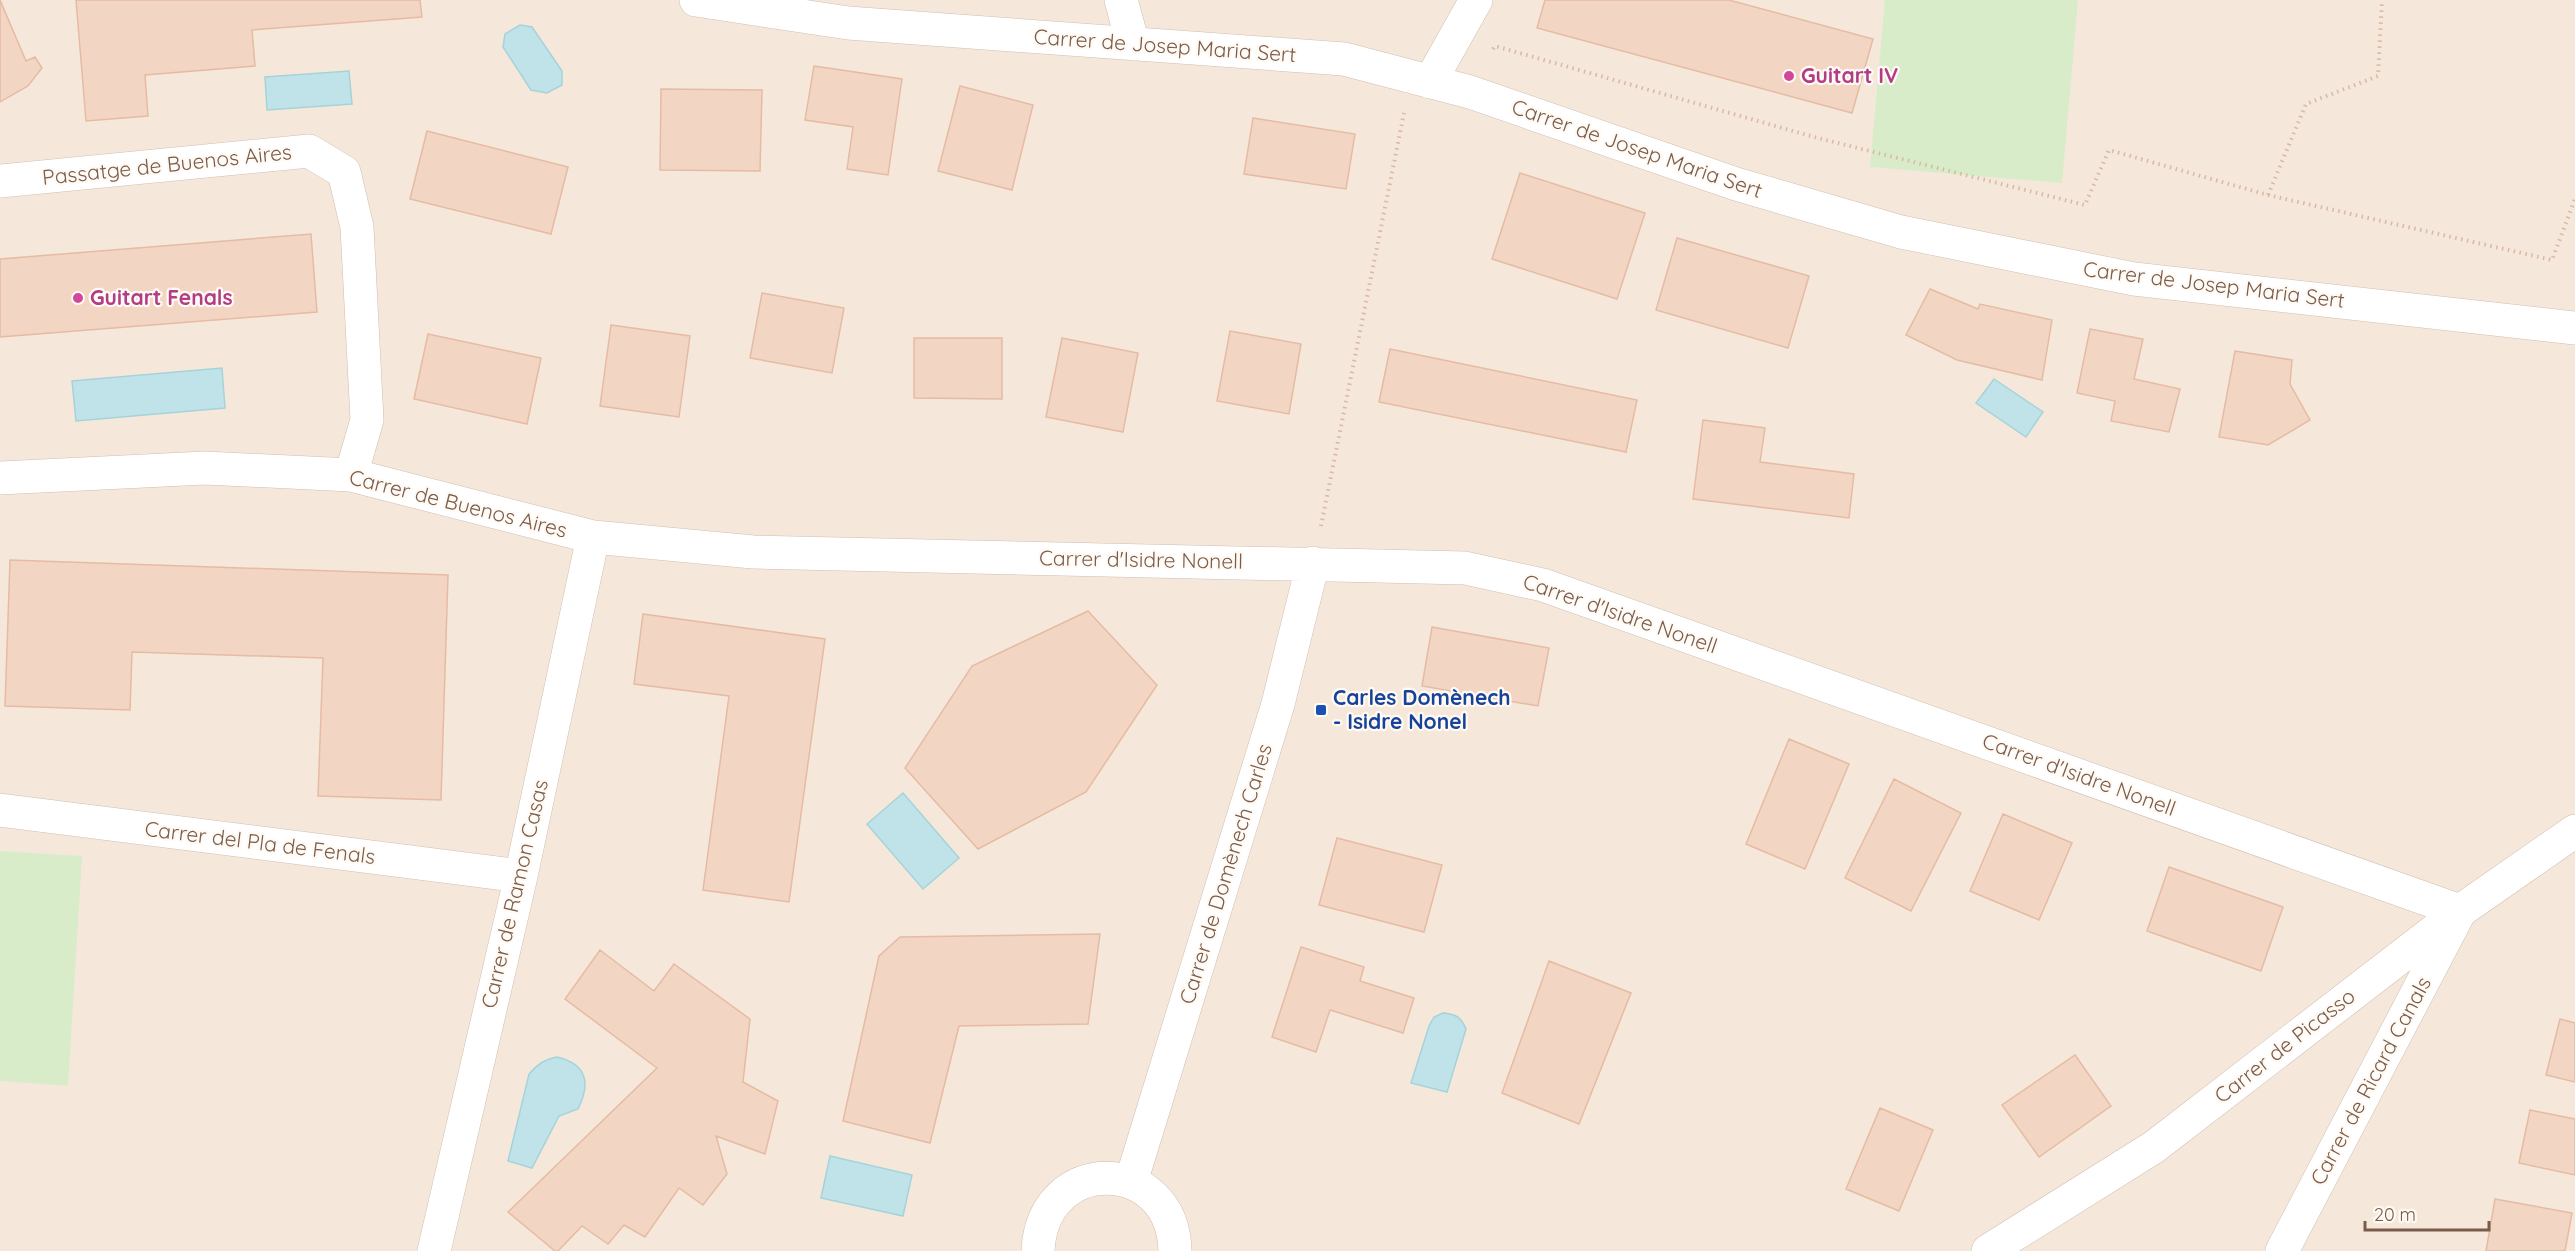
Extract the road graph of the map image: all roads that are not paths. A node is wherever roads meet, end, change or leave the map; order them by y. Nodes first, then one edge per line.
1 (696, 0) edge
2 (1121, 0) edge
3 (1476, 0) edge
4 (1133, 44) junction
5 (1421, 79) junction
6 (0, 181) edge
7 (2575, 328) edge
8 (351, 475) junction
9 (0, 478) edge
10 (593, 537) junction
11 (1313, 563) junction
12 (0, 810) edge
13 (2575, 831) edge
14 (521, 876) junction
15 (2460, 911) junction
16 (1131, 1182) junction
17 (434, 1251) edge
18 (1038, 1251) edge
19 (1175, 1251) edge
20 (1988, 1251) edge
21 (2282, 1251) edge

1 - 4 street, Carrer de Josep Maria Sert
2 - 4 street
3 - 5 street
4 - 5 street, Carrer de Josep Maria Sert
5 - 7 street, Carrer de Josep Maria Sert
6 - 8 street, Passatge de Buenos Aires
8 - 9 street, Carrer de Buenos Aires
8 - 10 street, Carrer de Buenos Aires
10 - 11 street, Carrer d'Isidre Nonell
10 - 14 street, Carrer de Ramon Casas
11 - 15 street, Carrer d'Isidre Nonell
11 - 16 street, Carrer de Domènech Carles
12 - 14 street, Carrer del Pla de Fenals
13 - 15 street, Carrer de Picasso
14 - 17 street, Carrer de Ramon Casas
15 - 20 street, Carrer de Picasso
15 - 21 street, Carrer de Ricard Canals
16 - 18 street
16 - 19 street

